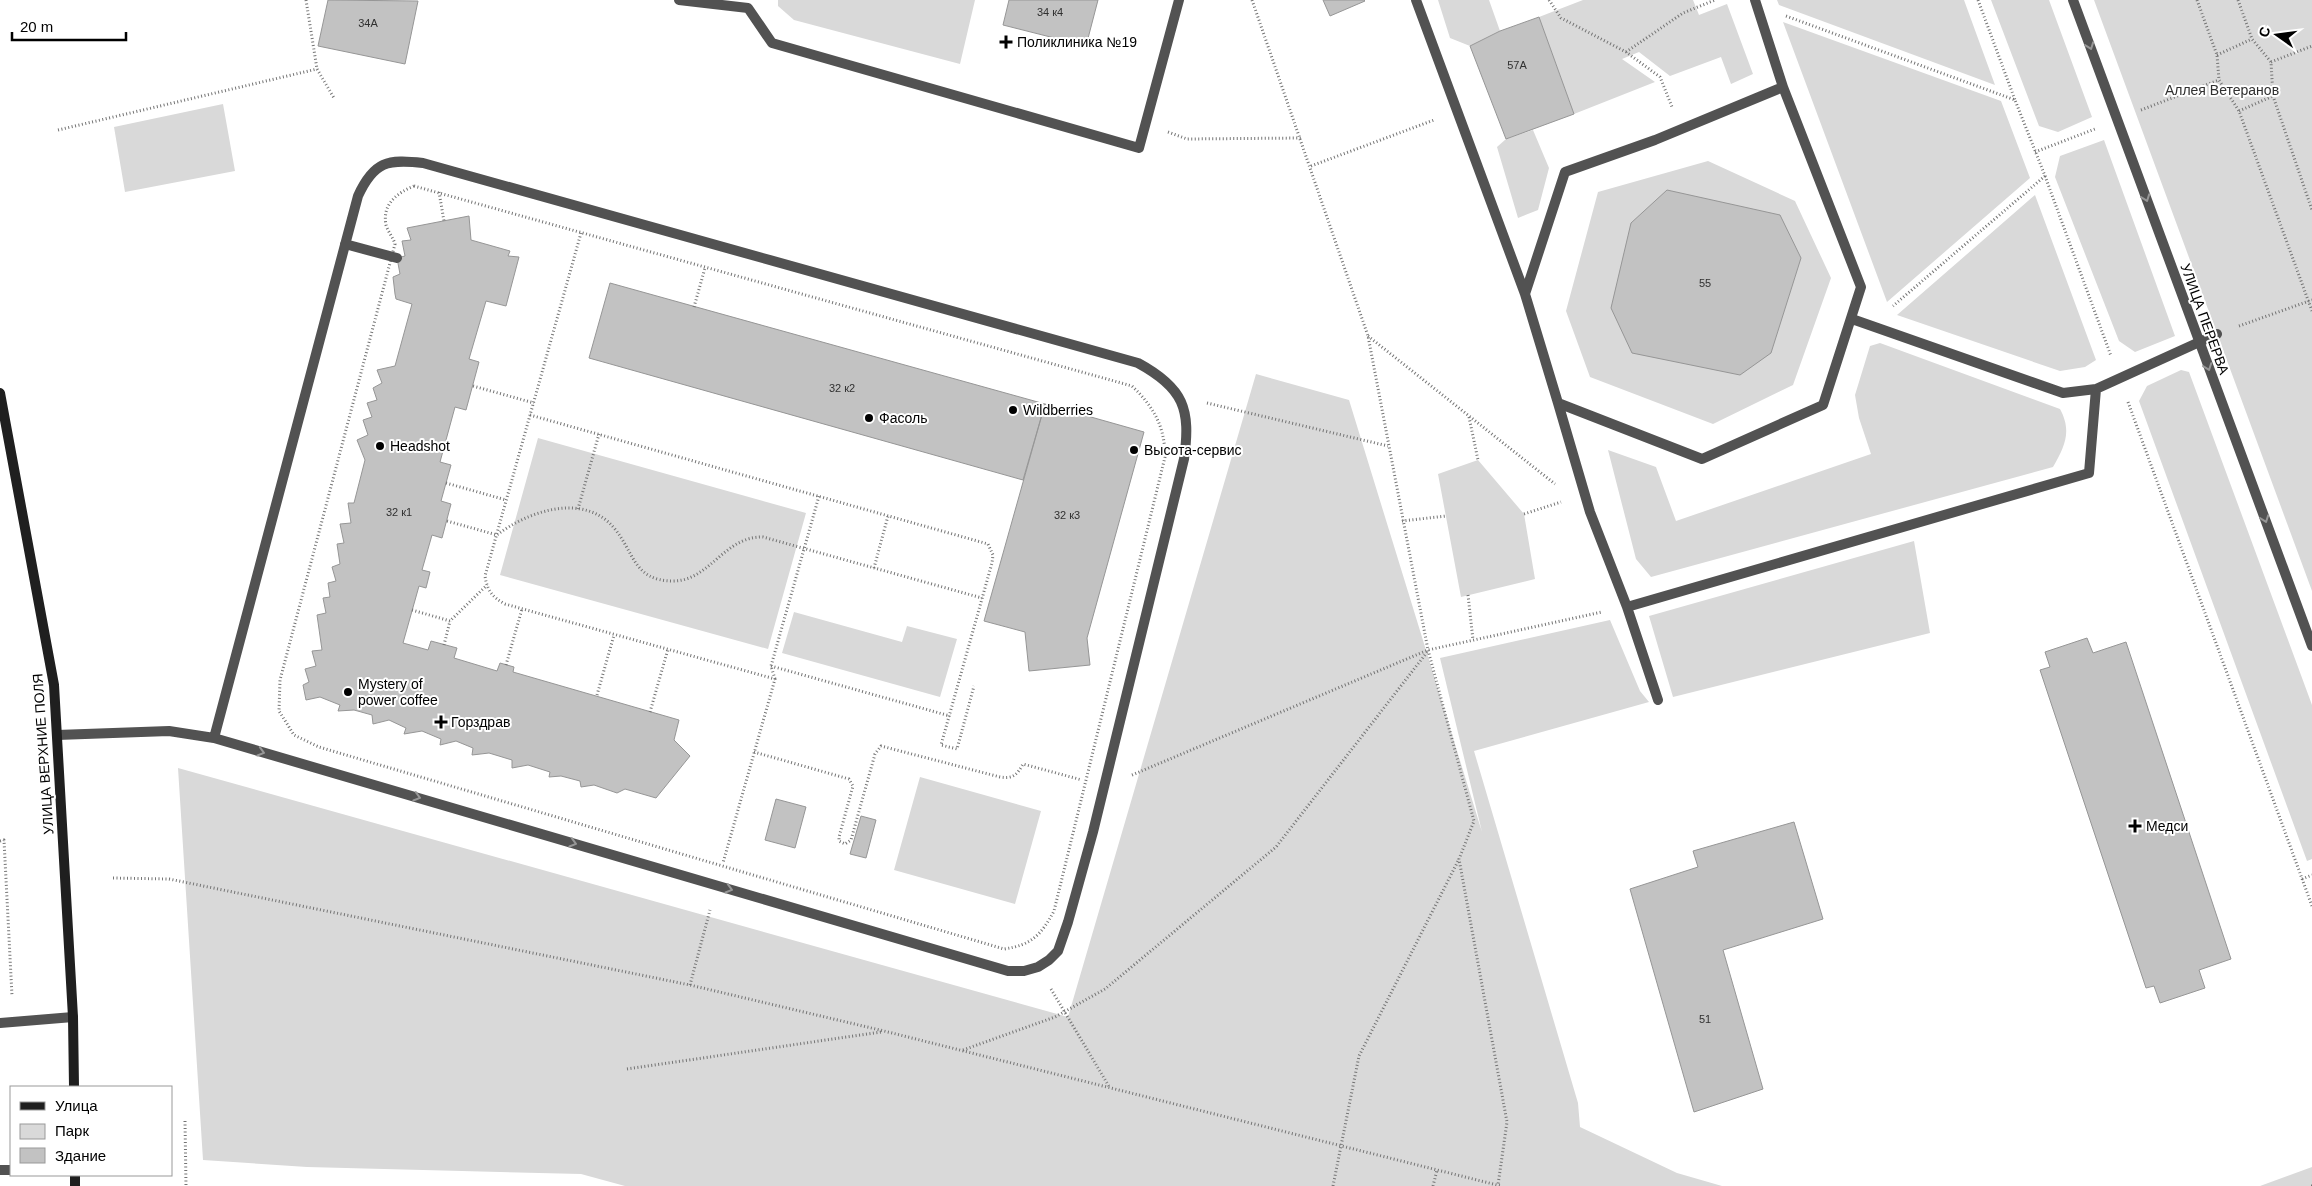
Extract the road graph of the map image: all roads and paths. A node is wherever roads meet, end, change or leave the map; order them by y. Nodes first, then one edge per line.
1 (306, 0) edge
2 (679, 0) edge
3 (1179, 0) edge
4 (1252, 0) edge
5 (1416, 0) edge
6 (1548, 0) edge
7 (1715, 0) edge
8 (1978, 0) edge
9 (2073, 0) edge
10 (2197, 0) edge
11 (2238, 0) edge
12 (1756, 2) edge
13 (749, 4) edge
14 (2252, 38) junction
15 (2312, 46) edge
16 (1626, 52) junction
17 (2217, 55) junction
18 (2271, 62) junction
19 (317, 69) junction
20 (2219, 80) junction
21 (1783, 88) junction
22 (2273, 96) junction
23 (334, 98) dead end
24 (2015, 100) junction
25 (1673, 110) dead end
26 (1457, 111) junction
27 (2239, 111) junction
28 (2136, 112) dead end
29 (1146, 123) junction
30 (2096, 128) dead end
31 (58, 130) dead end
32 (1301, 138) junction
33 (2035, 152) junction
34 (1311, 166) junction
35 (2045, 176) junction
36 (414, 186) dead end
37 (439, 192) dead end
38 (588, 209) junction
39 (2312, 210) edge
40 (444, 221) dead end
41 (345, 244) junction
42 (394, 257) junction
43 (705, 267) dead end
44 (1525, 294) junction
45 (2310, 301) edge
46 (694, 307) dead end
47 (2312, 311) edge
48 (1852, 319) junction
49 (1871, 325) junction
50 (2217, 334) joint
51 (1368, 336) junction
52 (2199, 343) junction
53 (2119, 377) junction
54 (473, 386) dead end
55 (1132, 386) dead end
56 (2096, 389) junction
57 (0, 392) edge
58 (1178, 396) junction
59 (534, 403) junction
60 (1558, 403) junction
61 (530, 415) junction
62 (1469, 416) junction
63 (3, 422) edge
64 (598, 434) junction
65 (1388, 446) junction
66 (1478, 460) dead end
67 (1160, 475) dead end
68 (446, 483) dead end
69 (819, 496) junction
70 (1574, 499) junction
71 (506, 500) junction
72 (578, 509) junction
73 (1590, 512) junction
74 (1524, 514) dead end
75 (888, 515) junction
76 (1446, 516) dead end
77 (447, 521) dead end
78 (1402, 521) junction
79 (497, 535) junction
80 (804, 548) junction
81 (874, 568) junction
82 (487, 585) junction
83 (1468, 595) dead end
84 (983, 598) junction
85 (1627, 607) junction
86 (522, 609) junction
87 (412, 610) dead end
88 (450, 621) junction
89 (614, 635) junction
90 (1473, 640) junction
91 (444, 645) dead end
92 (2312, 646) edge
93 (668, 649) junction
94 (1428, 650) junction
95 (506, 665) dead end
96 (771, 666) junction
97 (775, 679) junction
98 (974, 686) dead end
99 (597, 696) dead end
100 (1658, 700) dead end
101 (279, 711) dead end
102 (650, 712) dead end
103 (950, 716) junction
104 (57, 735) junction
105 (214, 738) junction
106 (754, 752) junction
107 (1104, 786) junction
108 (0, 841) edge
109 (1459, 859) junction
110 (722, 866) dead end
111 (2312, 875) edge
112 (113, 878) dead end
113 (2302, 879) junction
114 (717, 886) junction
115 (2312, 906) edge
116 (1054, 911) dead end
117 (1004, 949) dead end
118 (1038, 967) junction
119 (690, 985) junction
120 (73, 1017) junction
121 (13, 1022) junction
122 (0, 1023) edge
123 (884, 1031) junction
124 (962, 1051) junction
125 (627, 1069) dead end
126 (74, 1086) edge
127 (1110, 1088) junction
128 (185, 1121) dead end
129 (1341, 1146) junction
130 (1437, 1170) junction
131 (186, 1186) edge
132 (1333, 1186) edge
133 (1433, 1186) edge
134 (1499, 1186) edge

1 - 19 path
2 - 13 street
3 - 29 street
4 - 32 path
5 - 26 street
6 - 16 path
7 - 16 path
8 - 24 path
9 -> 52 street, УЛИЦА ПЕРЕРВА
10 - 17 path
11 - 14 path
12 - 21 street
12 - 24 path
13 - 29 street
14 - 17 path
14 - 18 path
15 - 18 path
16 - 25 path
17 - 20 path
18 - 22 path
19 - 23 path
19 - 31 path
20 - 27 path
20 - 28 path
21 - 44 street
21 - 48 street
22 - 27 path
22 - 39 path
24 - 33 path
26 - 34 path
26 - 44 street
27 - 45 path
29 - 32 path
30 - 33 path
32 - 34 path
33 - 35 path
34 - 51 path
35 - 49 path
35 - 53 path
36 - 42 path
37 - 40 path
38 - 41 street
38 - 58 street
38 - 59 path
41 - 42 street
41 - 105 street
42 - 101 path
43 - 46 path
44 - 60 street
45 - 47 path
45 - 50 path
48 - 49 street
48 - 60 street
49 - 56 street
50 - 52 street
51 - 62 path
51 - 65 path
52 - 53 street
52 -> 92 street, УЛИЦА ПЕРЕРВА
53 - 56 street
53 - 113 path
54 - 59 path
55 - 67 path
56 - 85 street
57 - 63 main road, УЛИЦА ВЕРХНИЕ ПОЛЯ
58 - 65 path
58 - 107 street
59 - 61 path
60 - 73 street
61 - 64 path
61 - 71 path
62 - 66 path
62 - 70 path
63 - 104 main road, УЛИЦА ВЕРХНИЕ ПОЛЯ
64 - 69 path
64 - 72 path
65 - 78 path
68 - 71 path
69 - 75 path
69 - 80 path
70 - 73 path
70 - 74 path
71 - 79 path
72 - 79 path
72 - 80 path
73 - 85 street
75 - 81 path
75 - 84 path
76 - 78 path
77 - 79 path
78 - 94 path
79 - 82 path
80 - 81 path
80 - 96 path
81 - 84 path
82 - 86 path
82 - 88 path
83 - 90 path
84 - 103 path
85 - 90 path
85 - 100 street
86 - 89 path
86 - 95 path
87 - 88 path
88 - 91 path
89 - 93 path
89 - 99 path
90 - 94 path
93 - 97 path
93 - 102 path
94 - 107 path
94 - 109 path
94 - 124 path
96 - 97 path
96 - 103 path
97 - 106 path
98 - 103 path
104 - 105 street
104 - 120 main road, УЛИЦА ВЕРХНИЕ ПОЛЯ
105 -> 114 street
106 - 107 path
106 - 110 path
107 - 118 street
108 - 121 path
109 - 129 path
109 - 134 path
111 - 113 path
112 - 119 path
113 - 115 path
114 -> 118 street
114 - 119 path
116 - 117 path
118 - 127 path
119 - 123 path
120 - 121 street
120 - 126 main road, УЛИЦА ВЕРХНИЕ ПОЛЯ
121 - 122 street
123 - 124 path
123 - 125 path
124 - 127 path
127 - 129 path
128 - 131 path
129 - 130 path
129 - 132 path
130 - 133 path
130 - 134 path

